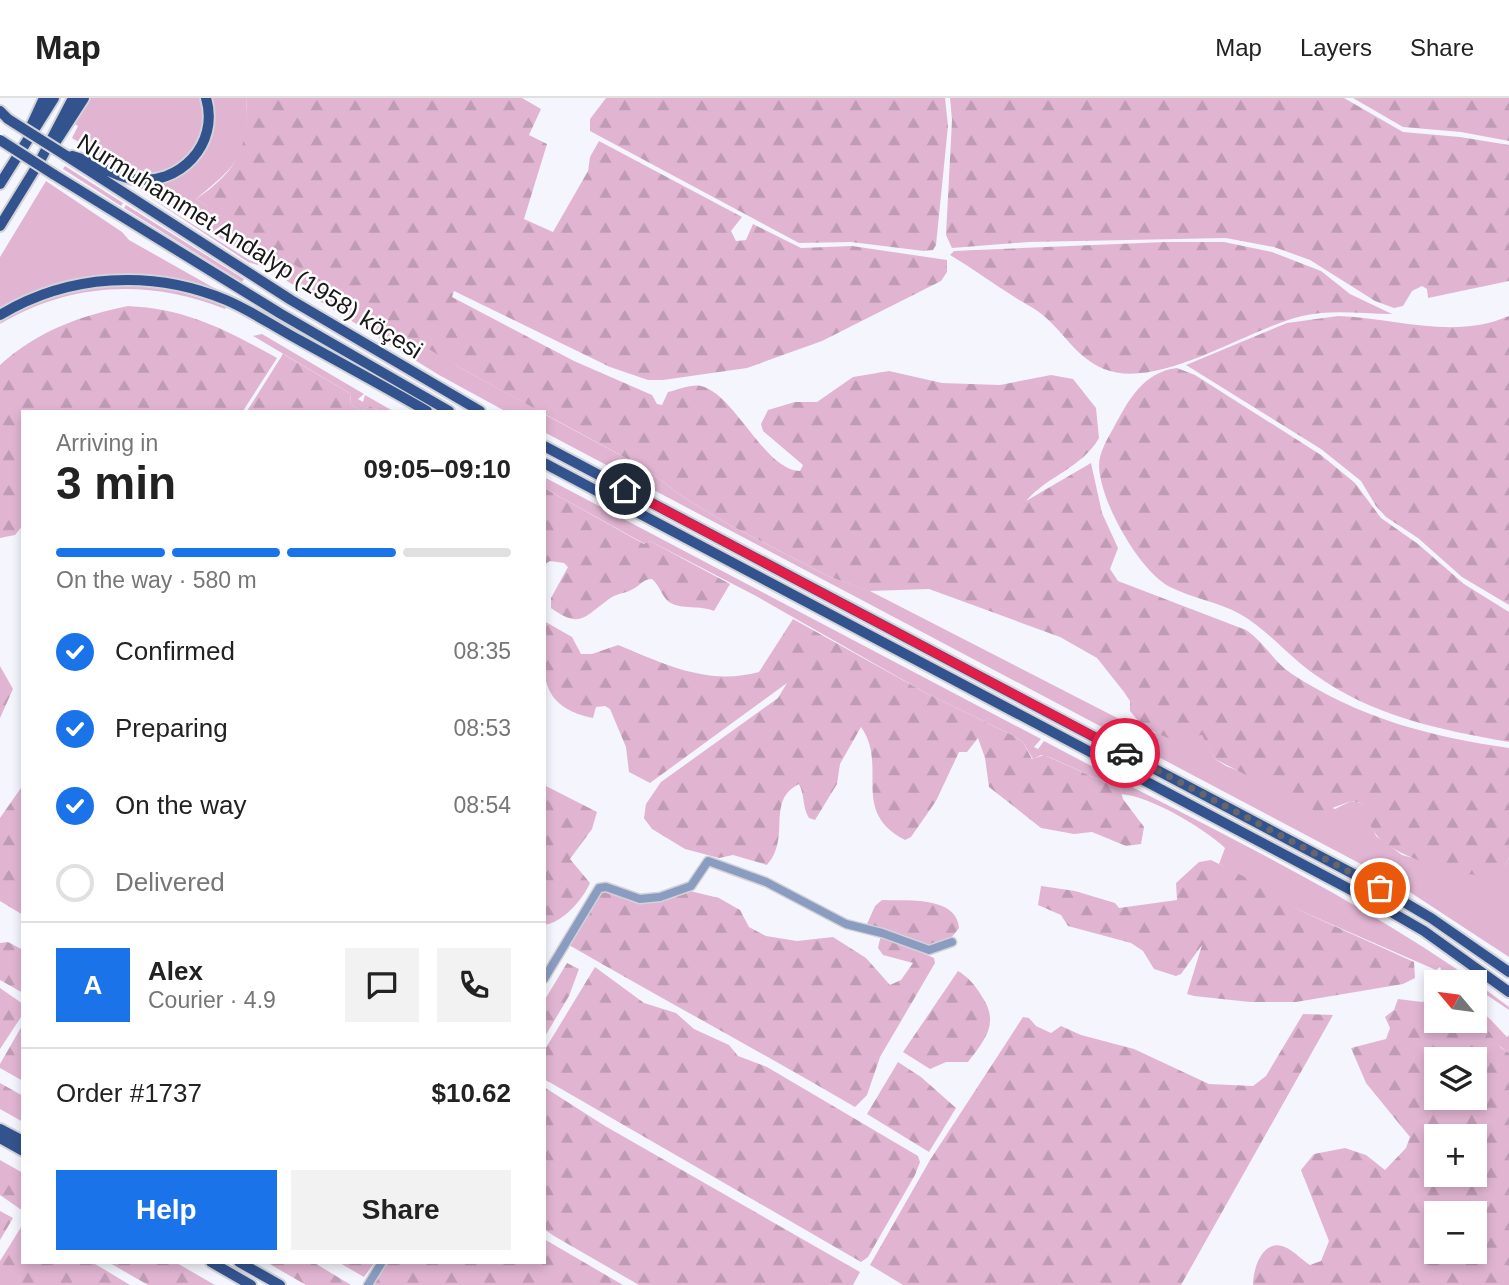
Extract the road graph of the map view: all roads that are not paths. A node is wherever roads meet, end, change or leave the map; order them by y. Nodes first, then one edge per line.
1 (44, 98) edge
2 (54, 98) edge
3 (73, 98) edge
4 (84, 98) edge
5 (206, 98) edge
6 (3, 115) edge
7 (0, 140) edge
8 (22, 148) junction
9 (65, 155) junction
10 (40, 161) junction
11 (0, 184) edge
12 (0, 226) edge
13 (0, 316) edge
14 (425, 410) edge
15 (447, 410) edge
16 (478, 410) edge
17 (546, 447) edge
18 (546, 464) edge
19 (952, 942) dead end
20 (1509, 972) edge
21 (546, 976) edge
22 (1509, 992) edge
23 (0, 1129) edge
24 (0, 1138) edge
25 (21, 1140) edge
26 (21, 1150) edge
27 (214, 1264) edge
28 (243, 1264) edge
29 (381, 1264) edge
30 (251, 1285) edge
31 (280, 1285) edge
32 (368, 1285) edge

1 - 8 main road
2 - 8 main road
3 - 10 main road
4 - 10 main road
5 - 9 main road
6 - 9 main road, Nurmuhammet Andalyp (1958) köçesi, bridge
7 - 15 main road, Nurmuhammet Andalyp (1958) köçesi, bridge
8 - 11 main road
9 - 16 main road, Nurmuhammet Andalyp (1958) köçesi
10 - 12 main road
13 - 14 main road
17 - 20 main road
18 - 22 main road
19 - 21 street
23 - 25 main road
24 - 26 main road
27 - 30 main road
28 - 31 main road
29 - 32 street

